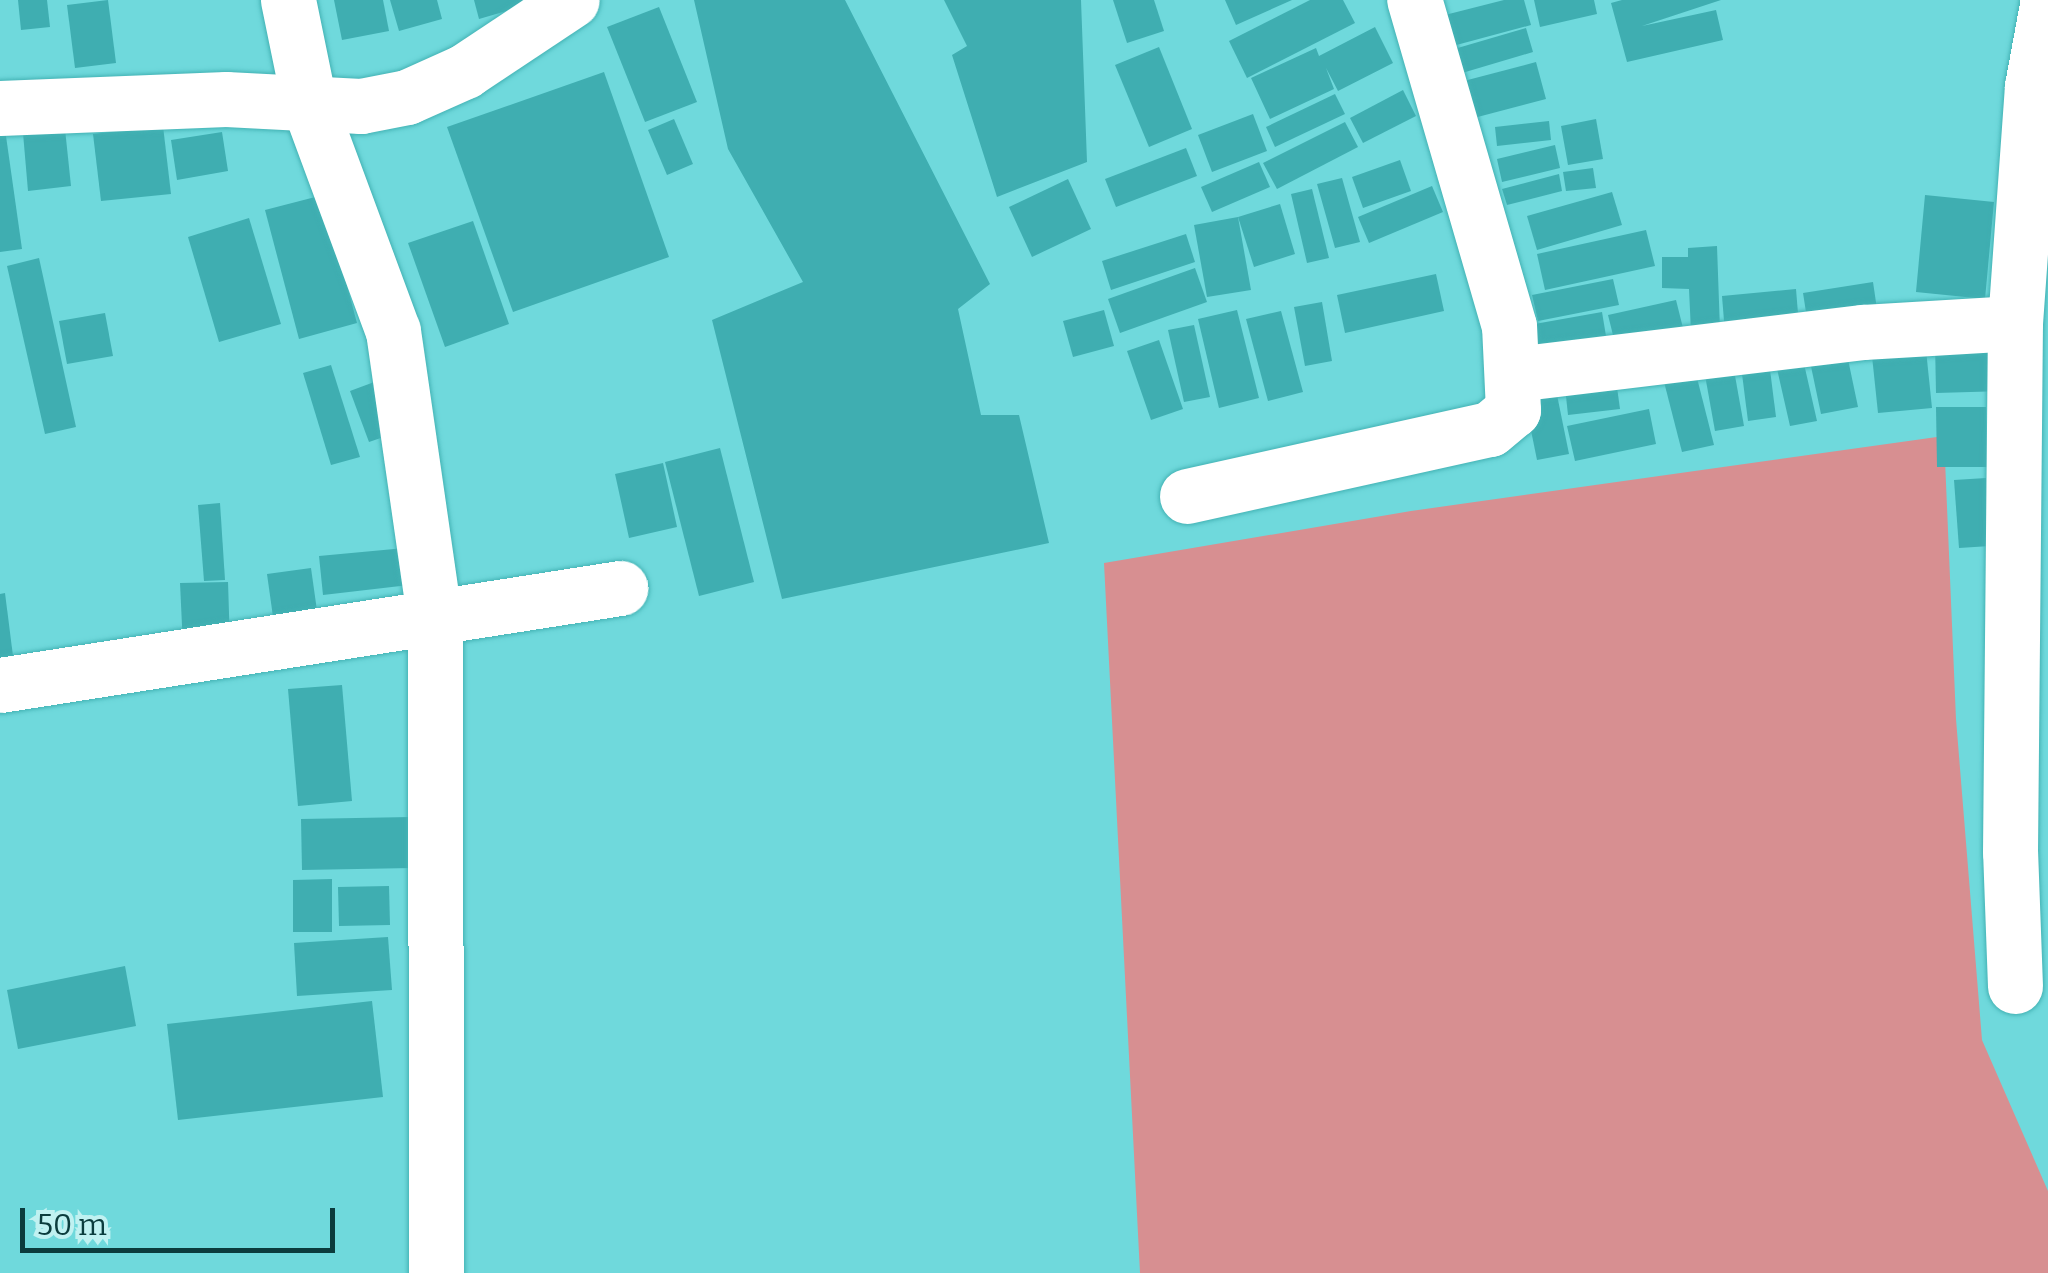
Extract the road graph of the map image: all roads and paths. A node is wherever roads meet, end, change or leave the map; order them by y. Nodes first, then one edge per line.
1 (288, 0) edge
2 (572, 0) edge
3 (1414, 0) edge
4 (2048, 0) edge
5 (310, 107) junction
6 (0, 108) edge
7 (2015, 323) junction
8 (1515, 374) junction
9 (1187, 496) dead end
10 (620, 588) dead end
11 (435, 621) junction
12 (0, 684) edge
13 (2015, 986) dead end
14 (436, 1273) edge

1 - 5 street
2 - 5 street
3 - 8 street
4 - 7 street
5 - 6 street
5 - 11 street
7 - 8 street
7 - 13 street
8 - 9 street
10 - 11 street
11 - 12 street
11 - 14 street

